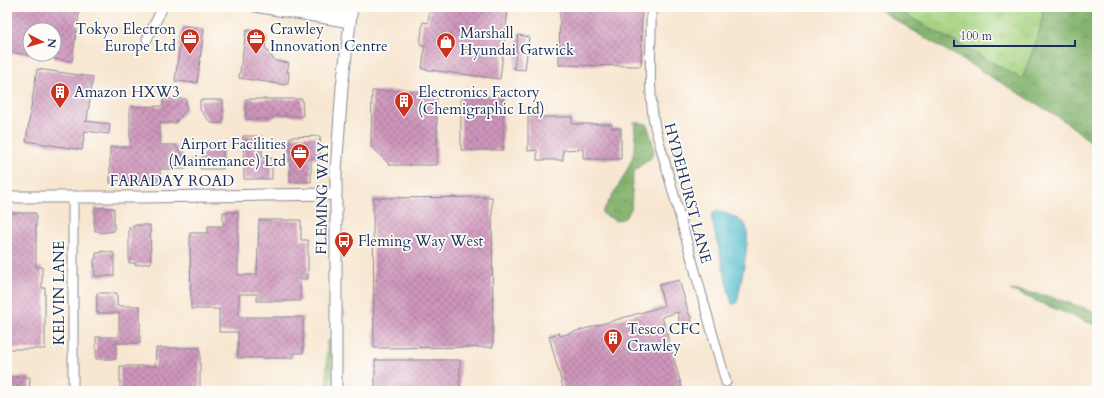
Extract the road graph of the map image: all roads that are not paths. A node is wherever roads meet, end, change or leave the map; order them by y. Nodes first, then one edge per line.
1 (163, 7) edge
2 (255, 7) edge
3 (651, 7) edge
4 (351, 15) edge
5 (148, 39) dead end
6 (336, 194) junction
7 (73, 196) junction
8 (7, 197) edge
9 (726, 382) dead end
10 (73, 391) edge
11 (336, 391) edge

1 - 5 street
2 - 4 street
3 - 9 street, HYDEHURST LANE
4 - 6 street, FLEMING WAY
6 - 7 street, FARADAY ROAD
6 - 11 street, FLEMING WAY
7 - 8 street, FARADAY ROAD
7 - 10 street, KELVIN LANE

